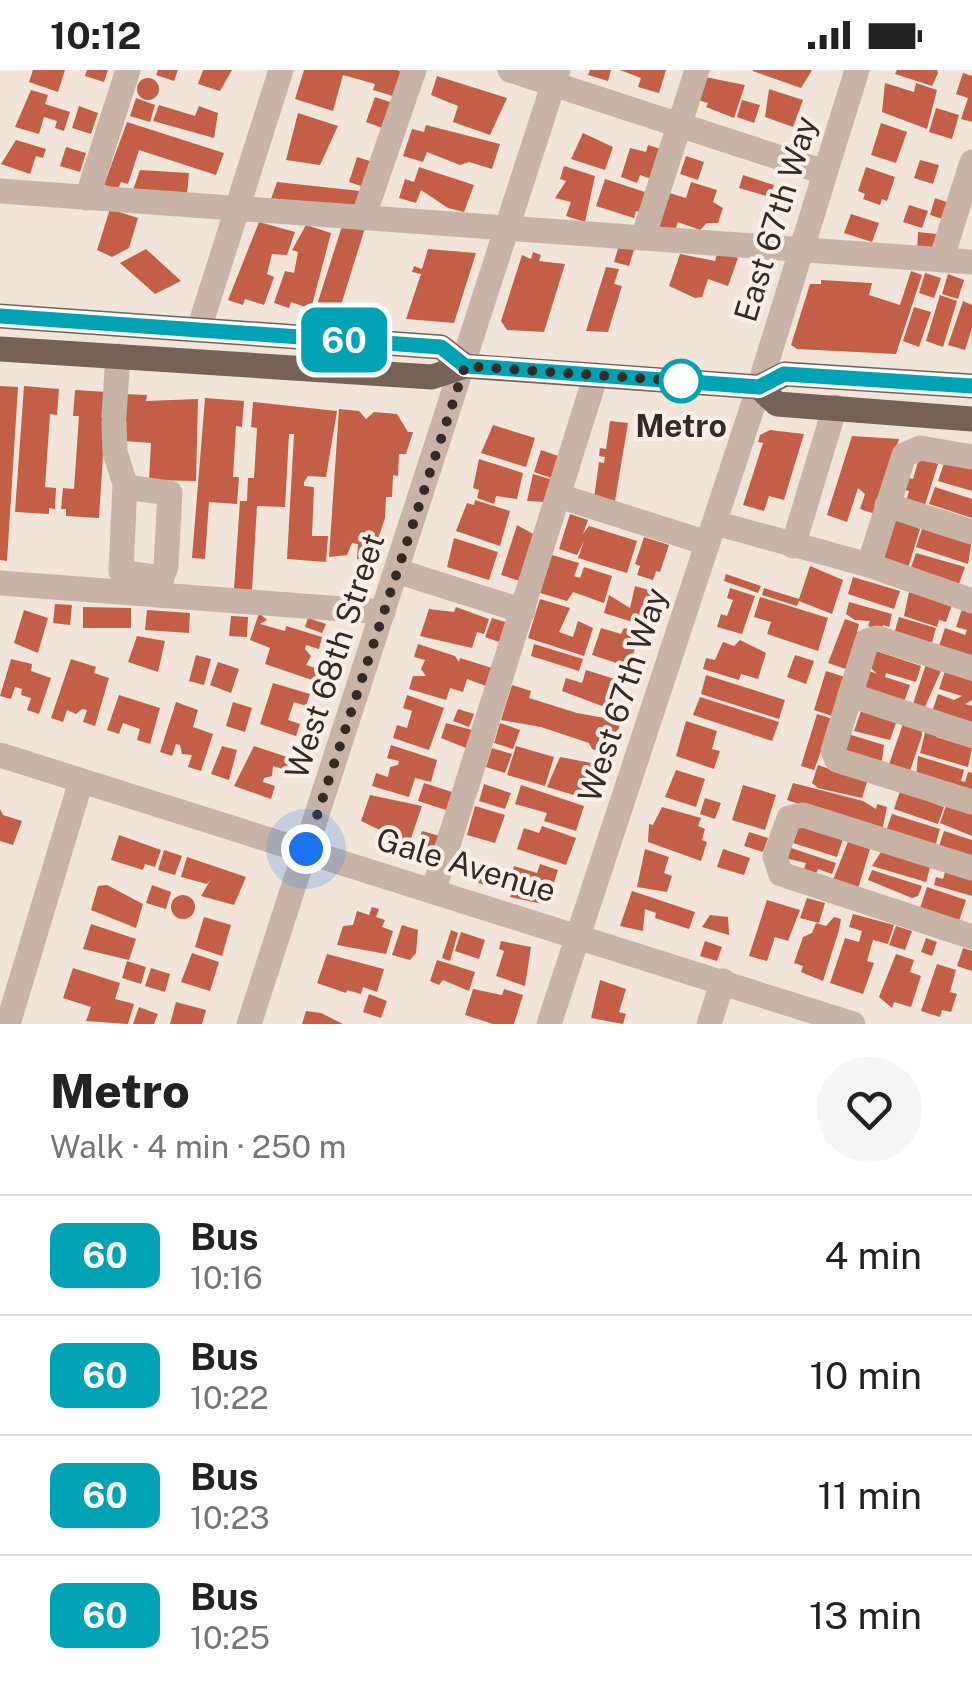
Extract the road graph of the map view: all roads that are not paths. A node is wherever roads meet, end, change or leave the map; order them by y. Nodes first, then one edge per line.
1 (128, 70) edge
2 (281, 70) edge
3 (414, 70) edge
4 (510, 70) edge
5 (696, 70) edge
6 (856, 70) edge
7 (556, 77) edge
8 (679, 125) junction
9 (972, 162) edge
10 (824, 172) junction
11 (0, 192) edge
12 (87, 198) junction
13 (238, 208) junction
14 (364, 218) junction
15 (509, 228) junction
16 (643, 238) junction
17 (800, 250) junction
18 (941, 260) junction
19 (972, 262) edge
20 (0, 316) edge
21 (199, 329) junction
22 (0, 349) edge
23 (118, 356) junction
24 (465, 366) junction
25 (596, 376) junction
26 (972, 386) edge
27 (759, 387) junction
28 (834, 407) junction
29 (972, 418) edge
30 (972, 457) edge
31 (125, 487) junction
32 (560, 496) junction
33 (887, 505) junction
34 (972, 532) edge
35 (711, 533) junction
36 (794, 546) junction
37 (869, 565) junction
38 (397, 571) junction
39 (0, 583) edge
40 (165, 584) junction
41 (972, 602) edge
42 (522, 610) junction
43 (384, 612) junction
44 (972, 668) edge
45 (850, 695) junction
46 (972, 734) edge
47 (0, 755) edge
48 (81, 781) junction
49 (972, 802) edge
50 (306, 849) junction
51 (972, 868) edge
52 (434, 889) junction
53 (578, 934) junction
54 (972, 937) edge
55 (723, 982) junction
56 (846, 1023) edge
57 (8, 1024) edge
58 (250, 1024) edge
59 (549, 1024) edge
60 (709, 1024) edge

1 - 12 street
2 - 13 street
3 - 14 street
4 - 7 street
5 - 8 street
6 - 10 street, East 67th Way
7 - 8 street
7 - 15 street, West 68th Street
8 - 10 street
8 - 16 street
9 - 18 street
10 - 17 street, East 67th Way
11 - 12 street
12 - 13 street
13 - 14 street
13 - 21 street
14 - 15 street
15 - 16 street
15 - 24 street, West 68th Street
16 - 17 street
17 - 18 street
17 - 27 street, East 67th Way
18 - 19 street
20 - 21 main road
21 - 24 main road
22 - 23 main road
23 - 24 main road
23 - 31 street
24 - 25 main road
24 - 38 street, West 68th Street
25 - 27 main road
25 - 32 street
26 - 27 main road
27 - 28 main road
27 - 35 street, West 67th Way
28 - 29 main road
28 - 36 street
30 - 33 street
31 - 40 street
31 - 40 street
32 - 35 street
32 - 42 street
33 - 34 street
33 - 37 street
35 - 36 street
35 - 53 street, West 67th Way
36 - 37 street
37 - 41 street
38 - 42 street
38 - 43 street, West 68th Street
39 - 40 street
40 - 43 street
42 - 52 street
43 - 50 street, West 68th Street
44 - 45 street
45 - 46 street
45 - 49 street
47 - 48 street, Gale Avenue
48 - 50 street, Gale Avenue
48 - 57 street
50 - 52 street, Gale Avenue
50 - 58 street, West 68th Street
51 - 54 street
52 - 53 street, Gale Avenue
53 - 55 street, Gale Avenue
53 - 59 street, West 67th Way
55 - 56 street, Gale Avenue
55 - 60 street

